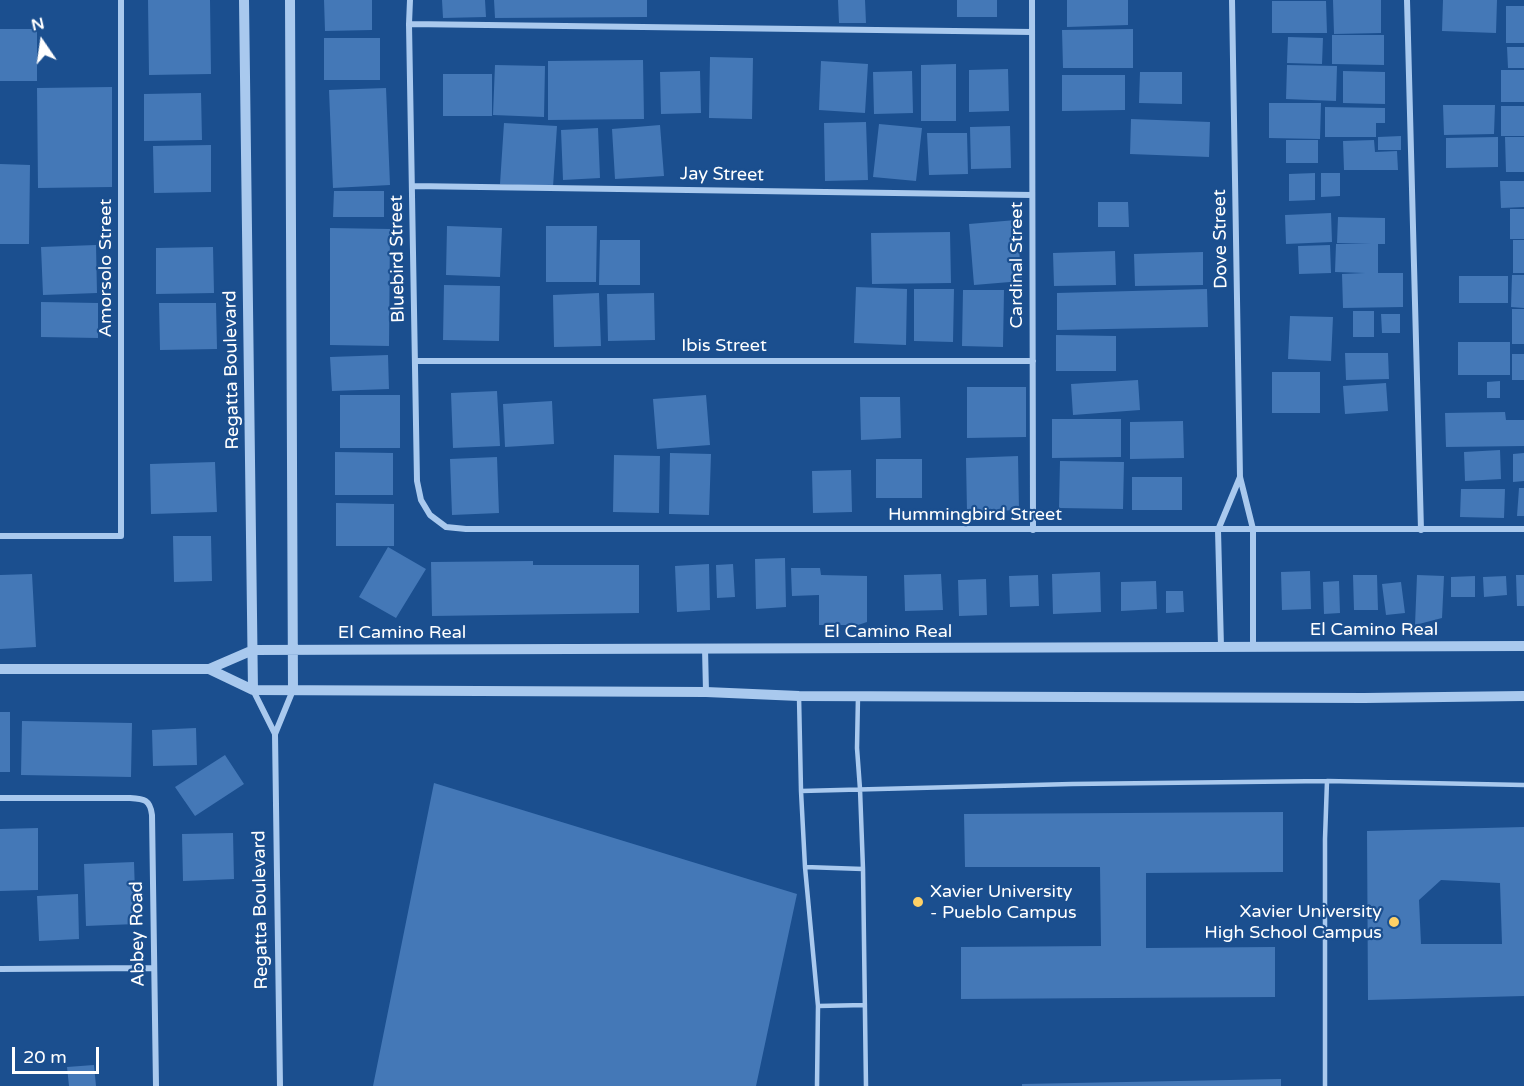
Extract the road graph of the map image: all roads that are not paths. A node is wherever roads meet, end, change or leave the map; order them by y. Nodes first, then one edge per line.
1 (121, 0) edge
2 (244, 0) edge
3 (290, 0) edge
4 (410, 0) edge
5 (1032, 0) edge
6 (1232, 0) edge
7 (1407, 0) edge
8 (409, 24) junction
9 (1032, 32) junction
10 (412, 186) junction
11 (1032, 195) junction
12 (415, 361) junction
13 (1033, 361) junction
14 (1240, 477) junction
15 (429, 515) joint
16 (1253, 529) junction
17 (1033, 530) junction
18 (1218, 530) junction
19 (1421, 530) junction
20 (1524, 530) edge
21 (0, 536) edge
22 (1253, 646) junction
23 (1524, 646) edge
24 (1221, 647) junction
25 (705, 648) junction
26 (253, 650) junction
27 (293, 650) junction
28 (0, 669) edge
29 (209, 669) junction
30 (253, 690) junction
31 (293, 690) junction
32 (706, 692) junction
33 (799, 696) junction
34 (858, 696) junction
35 (1524, 696) edge
36 (275, 734) junction
37 (1327, 781) junction
38 (1524, 785) edge
39 (860, 789) junction
40 (801, 791) junction
41 (0, 798) edge
42 (805, 867) junction
43 (863, 869) junction
44 (153, 968) junction
45 (0, 969) edge
46 (865, 1005) junction
47 (818, 1006) junction
48 (156, 1086) edge
49 (280, 1086) edge
50 (818, 1086) edge
51 (866, 1086) edge
52 (1325, 1086) edge

1 - 21 street, Amorsolo Street
2 - 26 street, Regatta Boulevard
3 - 27 street, Regatta Boulevard
4 - 8 street, Bluebird Street
5 - 9 street, Cardinal Street
6 - 14 street, Dove Street
7 - 19 street
8 - 9 street
8 - 10 street, Bluebird Street
9 - 11 street, Cardinal Street
10 - 11 street, Jay Street
10 - 12 street, Bluebird Street
11 - 13 street, Cardinal Street
12 - 13 street, Ibis Street
12 - 15 street, Bluebird Street
13 - 17 street, Cardinal Street
14 - 16 street, Dove Street
14 - 18 street, Dove Street
15 - 17 street, Hummingbird Street
16 - 18 street, Hummingbird Street
16 - 19 street, Hummingbird Street
16 - 22 street, Dove Street
17 - 18 street, Hummingbird Street
18 - 24 street, Dove Street
19 - 20 street, Hummingbird Street
22 - 23 street, El Camino Real
22 - 24 street, El Camino Real
24 - 25 street, El Camino Real
25 - 27 street, El Camino Real
25 - 32 street
26 - 27 street, El Camino Real
26 - 29 street
26 - 30 street, Regatta Boulevard
27 - 31 street, Regatta Boulevard
28 - 29 street
29 - 30 street
30 - 31 street
30 - 36 street, Regatta Boulevard
31 - 32 street
31 - 36 street, Regatta Boulevard
32 - 33 street
33 - 34 street
33 - 40 lane
34 - 35 street
34 - 39 lane
36 - 49 street, Regatta Boulevard
37 - 38 lane
37 - 39 lane
37 - 52 lane
39 - 40 lane
39 - 43 lane
40 - 42 lane
41 - 44 street, Abbey Road
42 - 43 lane
42 - 47 lane
43 - 46 lane
44 - 45 street
44 - 48 street, Abbey Road
46 - 47 lane
46 - 51 lane
47 - 50 lane

